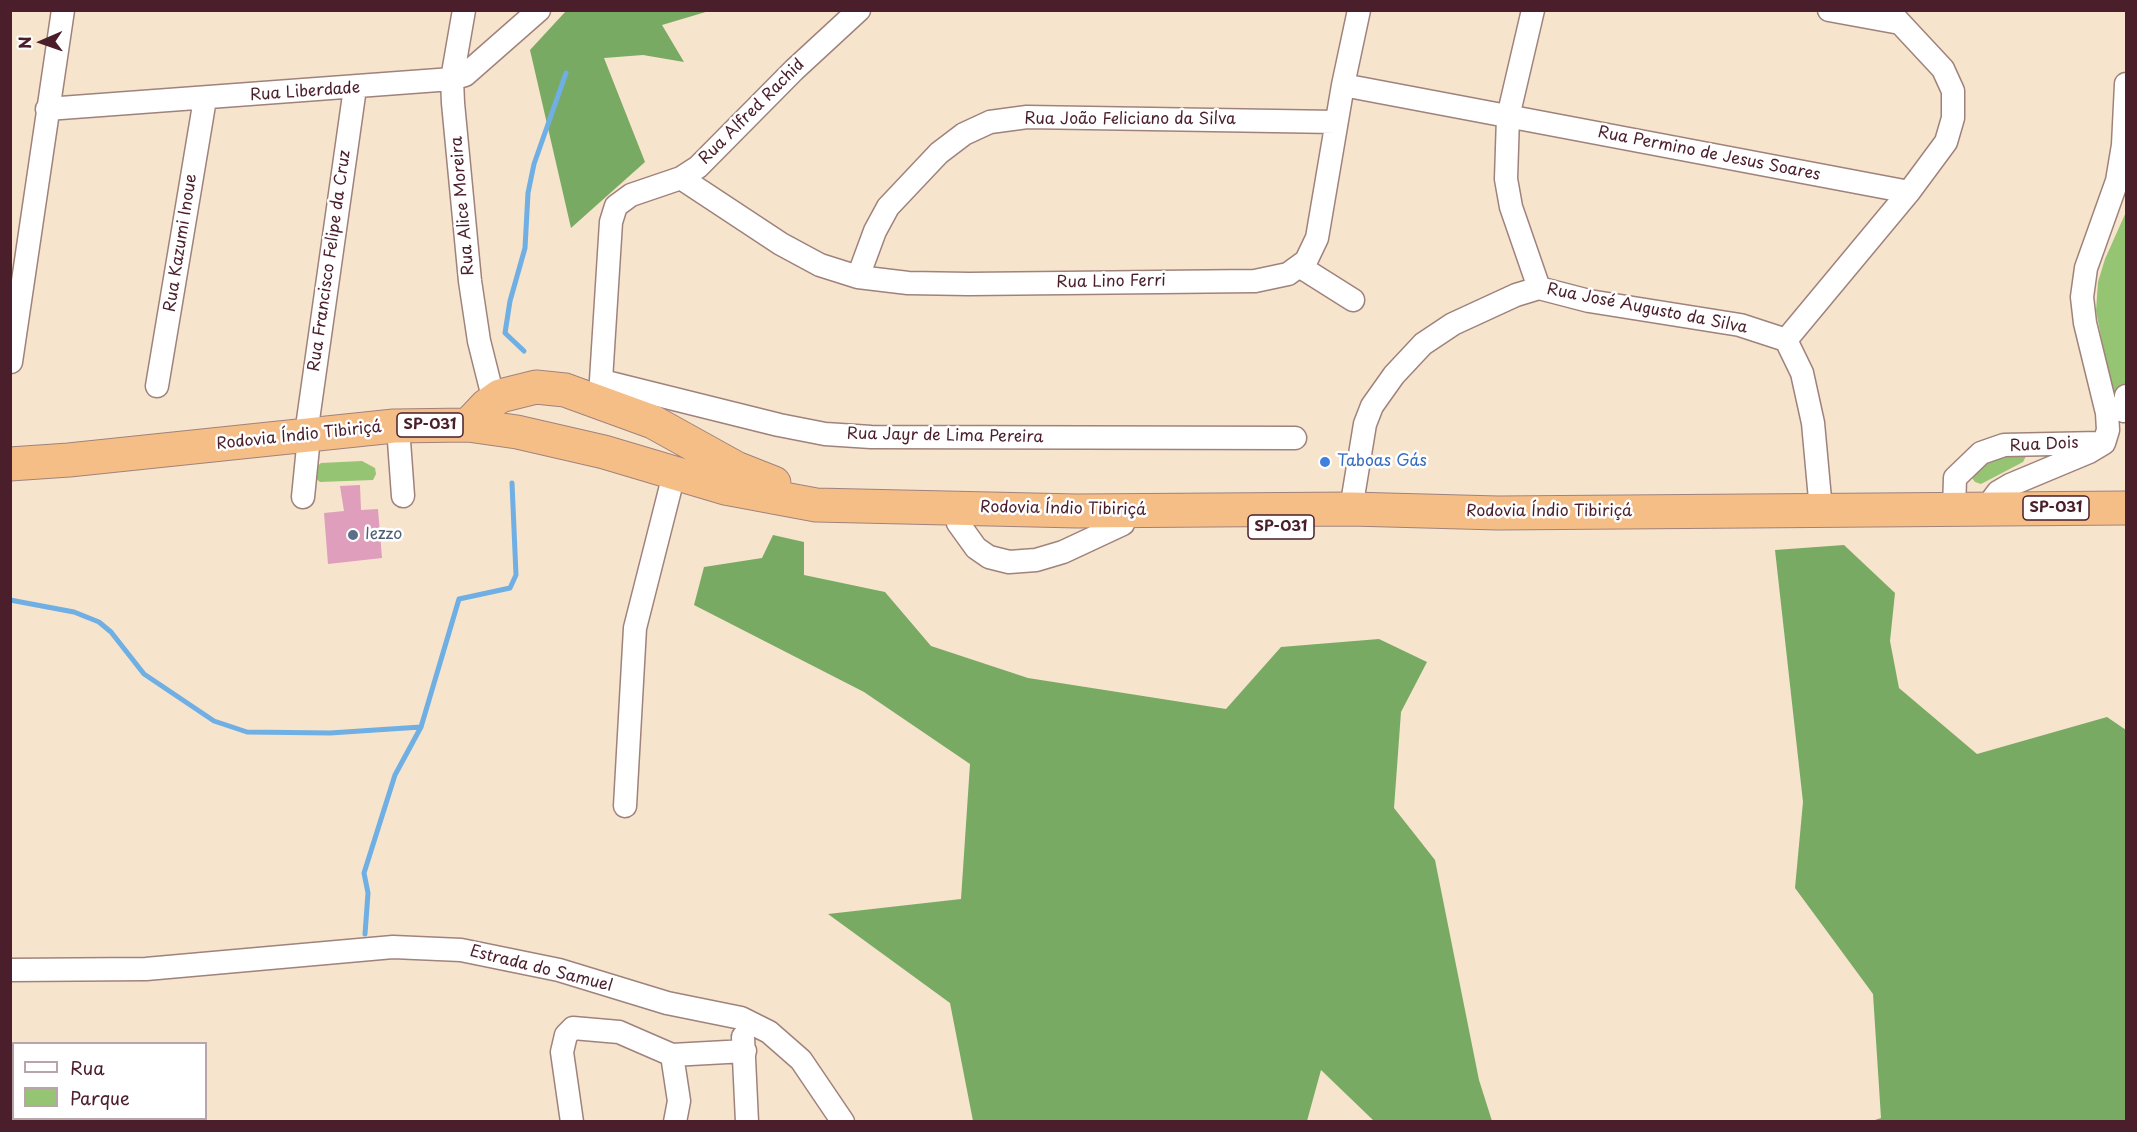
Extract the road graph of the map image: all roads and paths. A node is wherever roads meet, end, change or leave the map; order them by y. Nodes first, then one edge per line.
1 (63, 10) edge
2 (464, 10) edge
3 (539, 10) edge
4 (859, 10) edge
5 (1359, 10) edge
6 (1533, 10) edge
7 (1829, 10) edge
8 (1894, 17) edge
9 (452, 79) junction
10 (1343, 84) junction
11 (2127, 84) edge
12 (355, 88) junction
13 (205, 99) junction
14 (47, 109) junction
15 (1508, 117) junction
16 (1336, 122) junction
17 (681, 178) junction
18 (1910, 192) junction
19 (1299, 266) junction
20 (858, 277) junction
21 (1539, 288) junction
22 (1353, 300) dead end
23 (1786, 340) junction
24 (11, 362) edge
25 (157, 386) dead end
26 (600, 391) junction
27 (494, 401) junction
28 (468, 425) junction
29 (1294, 438) dead end
30 (307, 441) junction
31 (399, 441) junction
32 (2104, 442) junction
33 (10, 464) edge
34 (10, 482) edge
35 (671, 486) junction
36 (303, 496) dead end
37 (403, 496) dead end
38 (841, 506) junction
39 (1986, 508) junction
40 (2127, 508) edge
41 (1351, 509) junction
42 (1821, 510) junction
43 (1954, 510) junction
44 (2127, 525) edge
45 (625, 806) dead end
46 (10, 970) edge
47 (741, 1018) junction
48 (745, 1052) junction
49 (672, 1054) junction
50 (572, 1122) edge
51 (675, 1122) edge
52 (747, 1122) edge
53 (843, 1122) edge

1 - 14 street
2 - 9 street, Rua Alice Moreira
3 - 9 street, Rua Liberdade
4 - 17 street, Rua Alfred Rachid
5 - 10 street
6 - 15 street
7 - 8 street
8 - 18 street
9 - 12 street, Rua Liberdade
9 - 27 street, Rua Alice Moreira
10 - 15 street
10 - 16 street
11 - 32 street
12 - 13 street, Rua Liberdade
12 - 30 street, Rua Francisco Felipe da Cruz
13 - 14 street, Rua Liberdade
13 - 25 street, Rua Kazumi Inoue
14 - 24 street
15 - 18 street, Rua Permino de Jesus Soares
15 - 21 street
16 - 19 street
16 - 20 street, Rua João Feliciano da Silva
17 - 20 street, Rua Lino Ferri
17 - 26 street, Rua Alfred Rachid
18 - 23 street
19 - 20 street, Rua Lino Ferri
19 - 22 street
21 - 23 street, Rua José Augusto da Silva
21 - 41 street, Rua José Augusto da Silva
23 - 42 street
26 - 27 highway
26 - 29 street, Rua Jayr de Lima Pereira
26 - 38 highway
27 - 28 highway
28 - 30 highway, Rodovia Índio Tibiriçá / SP-031
28 - 38 highway, Rodovia Índio Tibiriçá / SP-031
30 - 31 highway, Rodovia Índio Tibiriçá / SP-031
30 - 33 highway, Rodovia Índio Tibiriçá / SP-031
30 - 34 highway, Rodovia Índio Tibiriçá / SP-031
30 - 36 street, Rua Francisco Felipe da Cruz
31 - 35 highway, Rodovia Índio Tibiriçá / SP-031
31 - 37 street
32 - 39 street
32 - 43 street, Rua Dois
35 - 44 highway, Rodovia Índio Tibiriçá / SP-031
35 - 45 street
38 - 41 highway, Rodovia Índio Tibiriçá / SP-031
39 - 40 highway, Rodovia Índio Tibiriçá / SP-031
39 - 43 highway, Rodovia Índio Tibiriçá / SP-031
41 - 42 highway, Rodovia Índio Tibiriçá / SP-031
42 - 43 highway, Rodovia Índio Tibiriçá / SP-031
46 - 47 street, Estrada do Samuel
47 - 48 street
47 - 53 street, Estrada do Samuel
48 - 49 street
48 - 52 street
49 - 50 street
49 - 51 street

